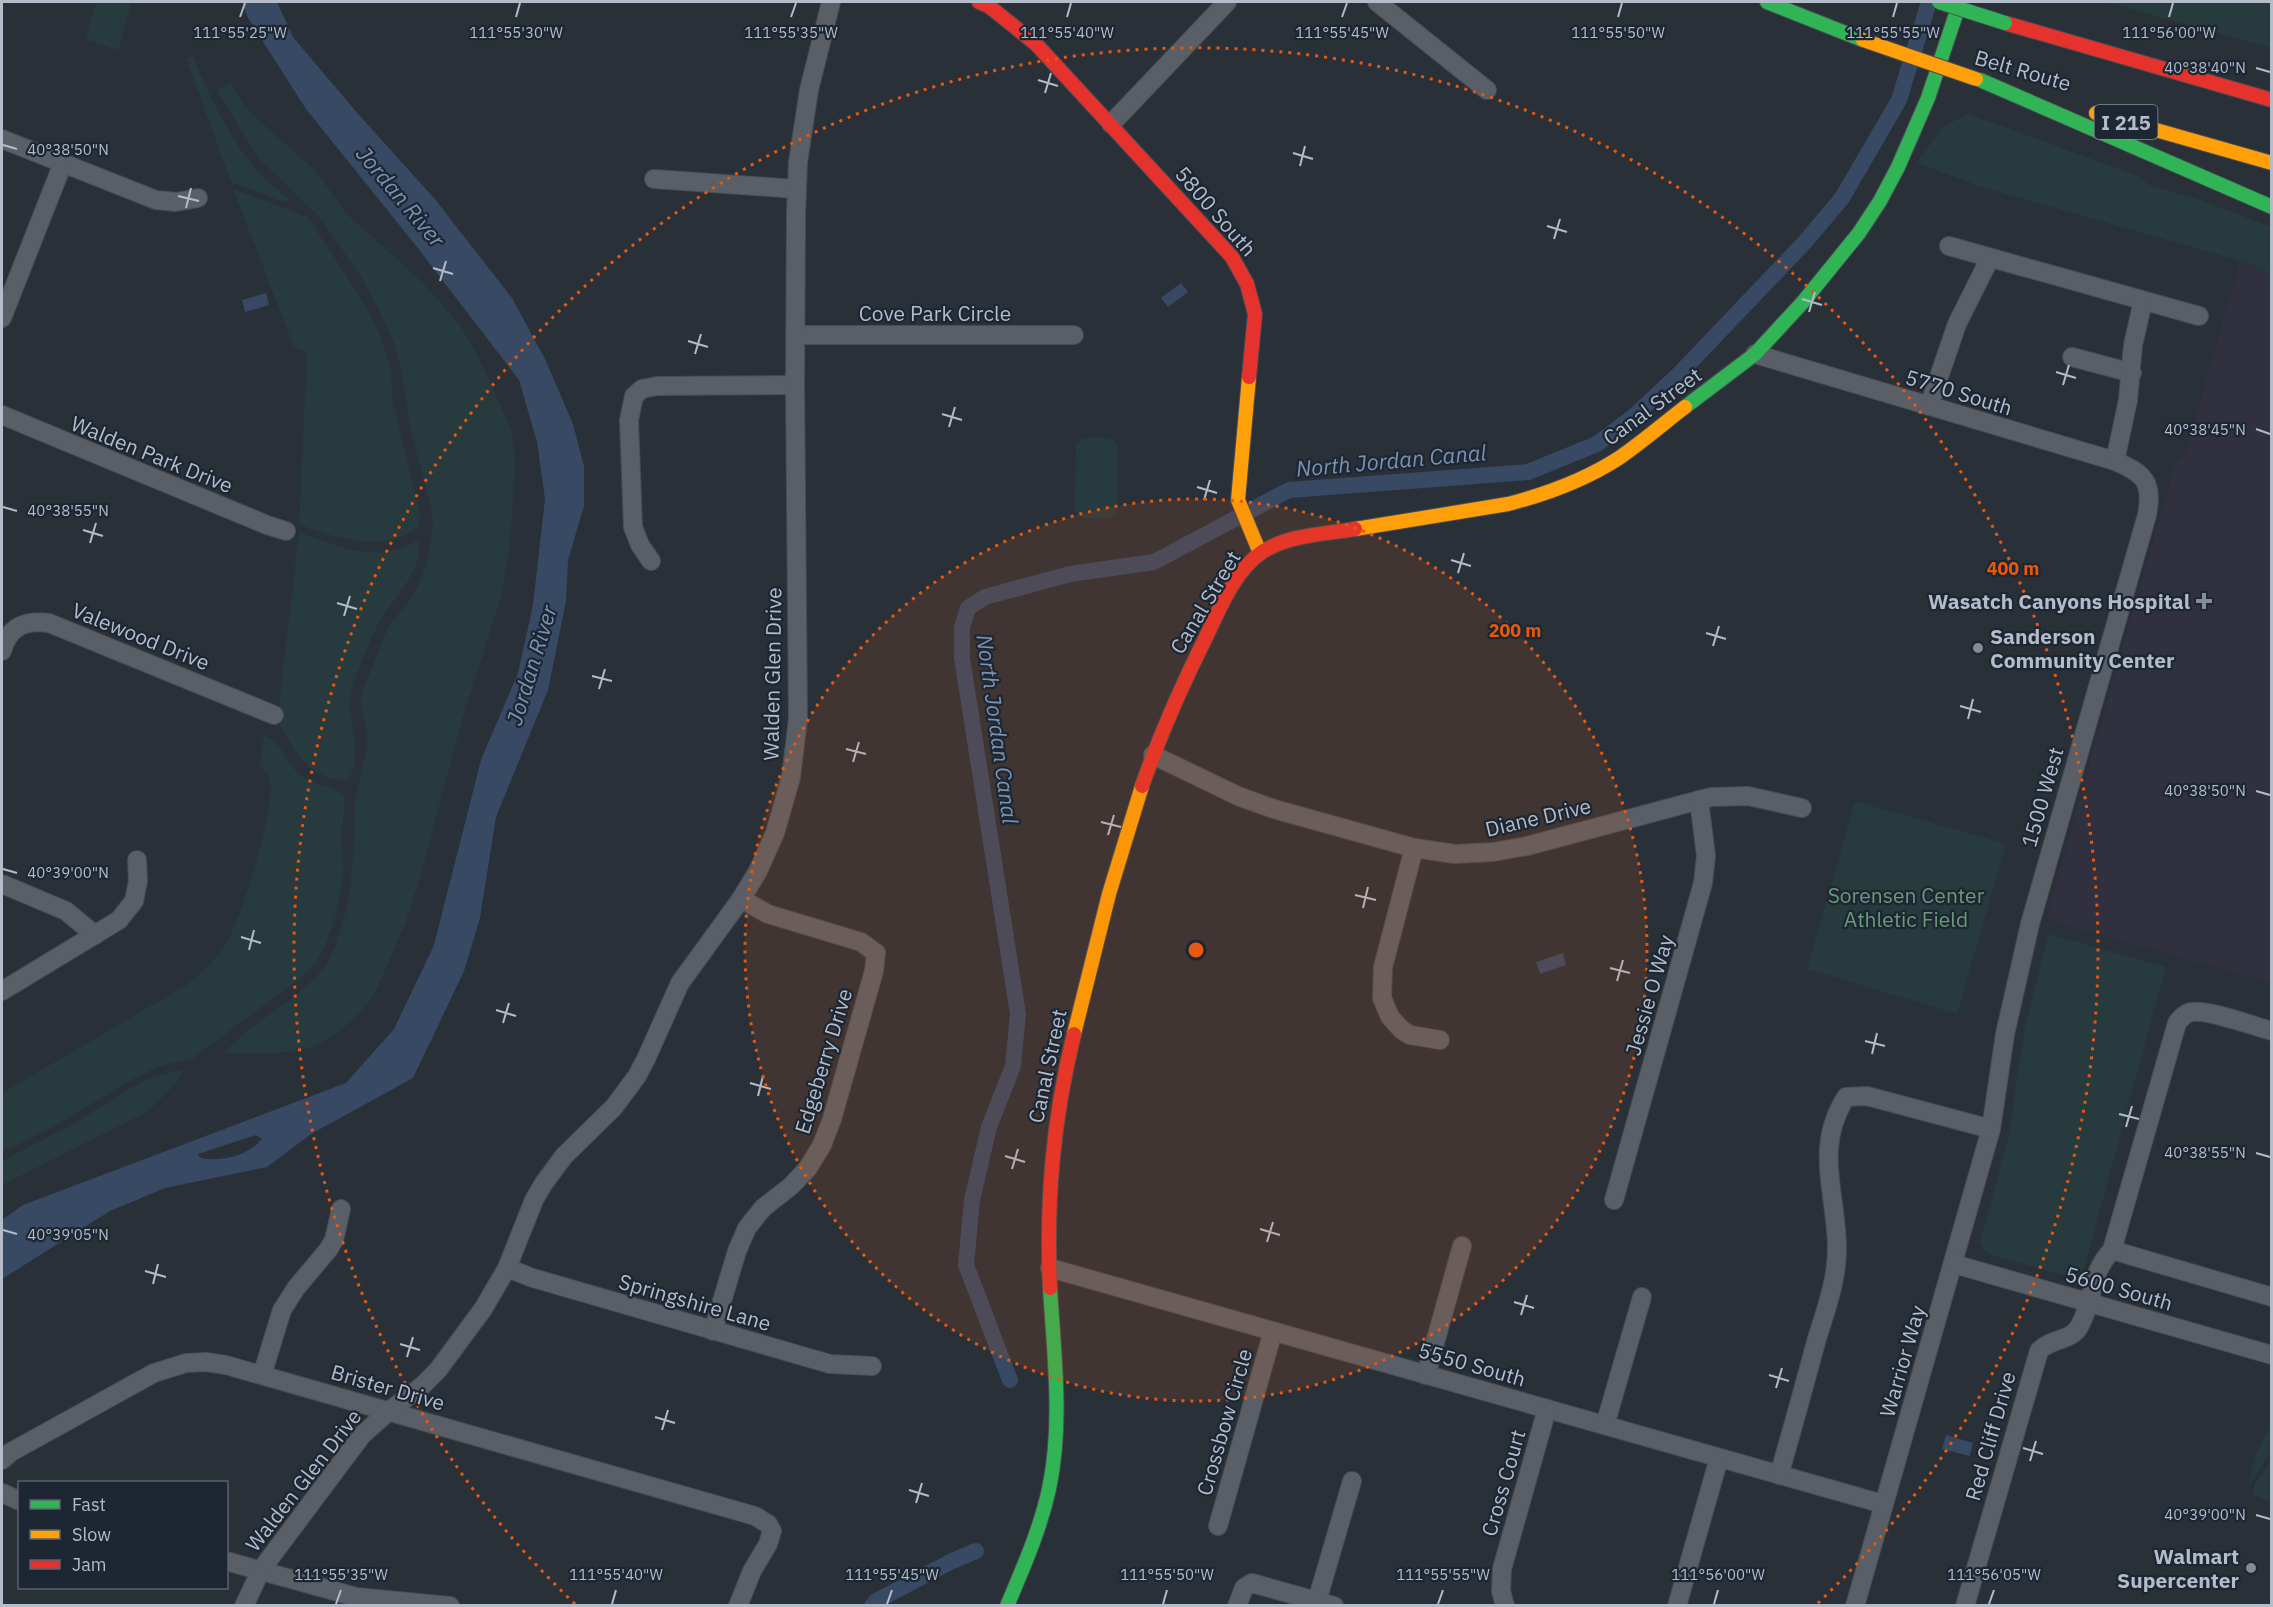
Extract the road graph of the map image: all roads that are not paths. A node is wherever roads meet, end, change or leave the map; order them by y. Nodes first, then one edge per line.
1 (831, 2) edge
2 (979, 2) edge
3 (1227, 2) edge
4 (1377, 2) edge
5 (1767, 2) edge
6 (1939, 2) edge
7 (1960, 2) edge
8 (2108, 53) junction
9 (1978, 80) junction
10 (2260, 82) dead end
11 (1487, 90) dead end
12 (2271, 100) edge
13 (1111, 124) junction
14 (2, 139) edge
15 (63, 163) junction
16 (2271, 164) edge
17 (654, 179) dead end
18 (797, 189) junction
19 (198, 198) dead end
20 (2271, 207) edge
21 (1949, 246) dead end
22 (1990, 258) junction
23 (2143, 302) junction
24 (2199, 316) dead end
25 (2, 318) edge
26 (796, 335) junction
27 (1074, 335) dead end
28 (1755, 354) junction
29 (2072, 357) dead end
30 (2132, 373) junction
31 (795, 385) junction
32 (1929, 406) junction
33 (2, 415) edge
34 (2115, 461) junction
35 (2146, 481) joint
36 (286, 531) dead end
37 (1260, 553) junction
38 (651, 561) dead end
39 (2, 651) edge
40 (274, 716) dead end
41 (1153, 755) junction
42 (1699, 800) junction
43 (1802, 808) dead end
44 (1414, 848) junction
45 (137, 860) dead end
46 (2, 884) edge
47 (741, 900) junction
48 (95, 935) junction
49 (2, 991) edge
50 (2271, 1031) edge
51 (1440, 1040) dead end
52 (1991, 1129) junction
53 (1614, 1200) dead end
54 (340, 1209) dead end
55 (1462, 1246) dead end
56 (2112, 1250) junction
57 (1954, 1264) junction
58 (507, 1268) junction
59 (1050, 1268) junction
60 (1642, 1296) dead end
61 (2271, 1297) edge
62 (2088, 1303) junction
63 (714, 1331) junction
64 (1273, 1331) junction
65 (2271, 1354) edge
66 (872, 1366) dead end
67 (262, 1375) junction
68 (1426, 1375) junction
69 (1547, 1409) junction
70 (389, 1411) junction
71 (1605, 1425) junction
72 (1719, 1458) junction
73 (2, 1460) edge
74 (1779, 1475) junction
75 (1352, 1481) dead end
76 (2, 1493) edge
77 (18, 1501) edge
78 (1883, 1504) junction
79 (1218, 1526) dead end
80 (228, 1562) edge
81 (261, 1570) junction
82 (1326, 1603) edge
83 (244, 1605) edge
84 (450, 1605) edge
85 (738, 1605) edge
86 (1007, 1605) edge
87 (1237, 1605) edge
88 (1505, 1605) edge
89 (1677, 1605) edge
90 (1855, 1605) edge
91 (1965, 1605) edge

1 - 18 street, Walden Glen Drive
2 - 13 main road, 5800 South
3 - 13 street
4 - 11 street
5 - 9 main road, Belt Route / I 215, bridge
6 - 8 main road, Belt Route, bridge
7 - 28 main road, Canal Street
8 - 10 main road
8 - 12 main road, Belt Route
9 - 16 main road, Belt Route / I 215
9 - 20 main road
13 - 37 main road, 5800 South
14 - 15 street
15 - 19 street
15 - 25 street
17 - 18 street
18 - 26 street, Walden Glen Drive
21 - 22 street
22 - 23 street
22 - 32 street
23 - 24 street
23 - 30 street
26 - 27 street, Cove Park Circle
26 - 31 street, Walden Glen Drive
28 - 32 street, 5770 South
28 - 37 main road, Canal Street
29 - 30 street
30 - 34 street
31 - 38 street
31 - 47 street, Walden Glen Drive
32 - 34 street, 5770 South
33 - 36 street, Walden Park Drive
34 - 35 street, 5770 South
35 - 52 street, 1500 West
37 - 41 main road, Canal Street
39 - 40 street, Valewood Drive
41 - 44 street, Diane Drive
41 - 59 main road, Canal Street
42 - 43 street, Diane Drive
42 - 44 street, Diane Drive
42 - 53 street, Jessie O Way
44 - 51 street
45 - 48 street
46 - 48 street
47 - 58 street, Walden Glen Drive
47 - 63 street, Edgeberry Drive
48 - 49 street
50 - 56 street, Red Cliff Drive
52 - 57 street, Warrior Way
52 - 74 street
54 - 67 street
55 - 68 street
56 - 61 street
56 - 62 street, Red Cliff Drive
57 - 62 street, 5600 South
57 - 78 street, Warrior Way
58 - 63 street, Springshire Lane
58 - 70 street, Walden Glen Drive
59 - 64 street, 5550 South
59 - 86 main road, Canal Street
60 - 71 street
62 - 65 street, 5600 South
62 - 91 street, Red Cliff Drive
63 - 66 street, Springshire Lane
64 - 68 street, 5550 South
64 - 79 street, Crossbow Circle
67 - 70 street, Brister Drive
67 - 73 street, Brister Drive
68 - 69 street, 5550 South
69 - 71 street, 5550 South
69 - 88 street, Cross Court
70 - 81 street, Walden Glen Drive
70 - 85 street, Brister Drive
71 - 72 street, 5550 South
72 - 74 street, 5550 South
72 - 89 street
74 - 78 street, 5550 South
75 - 82 street
76 - 77 street
78 - 90 street, Warrior Way
80 - 81 street
81 - 83 street, Walden Glen Drive
81 - 84 street
82 - 87 street

